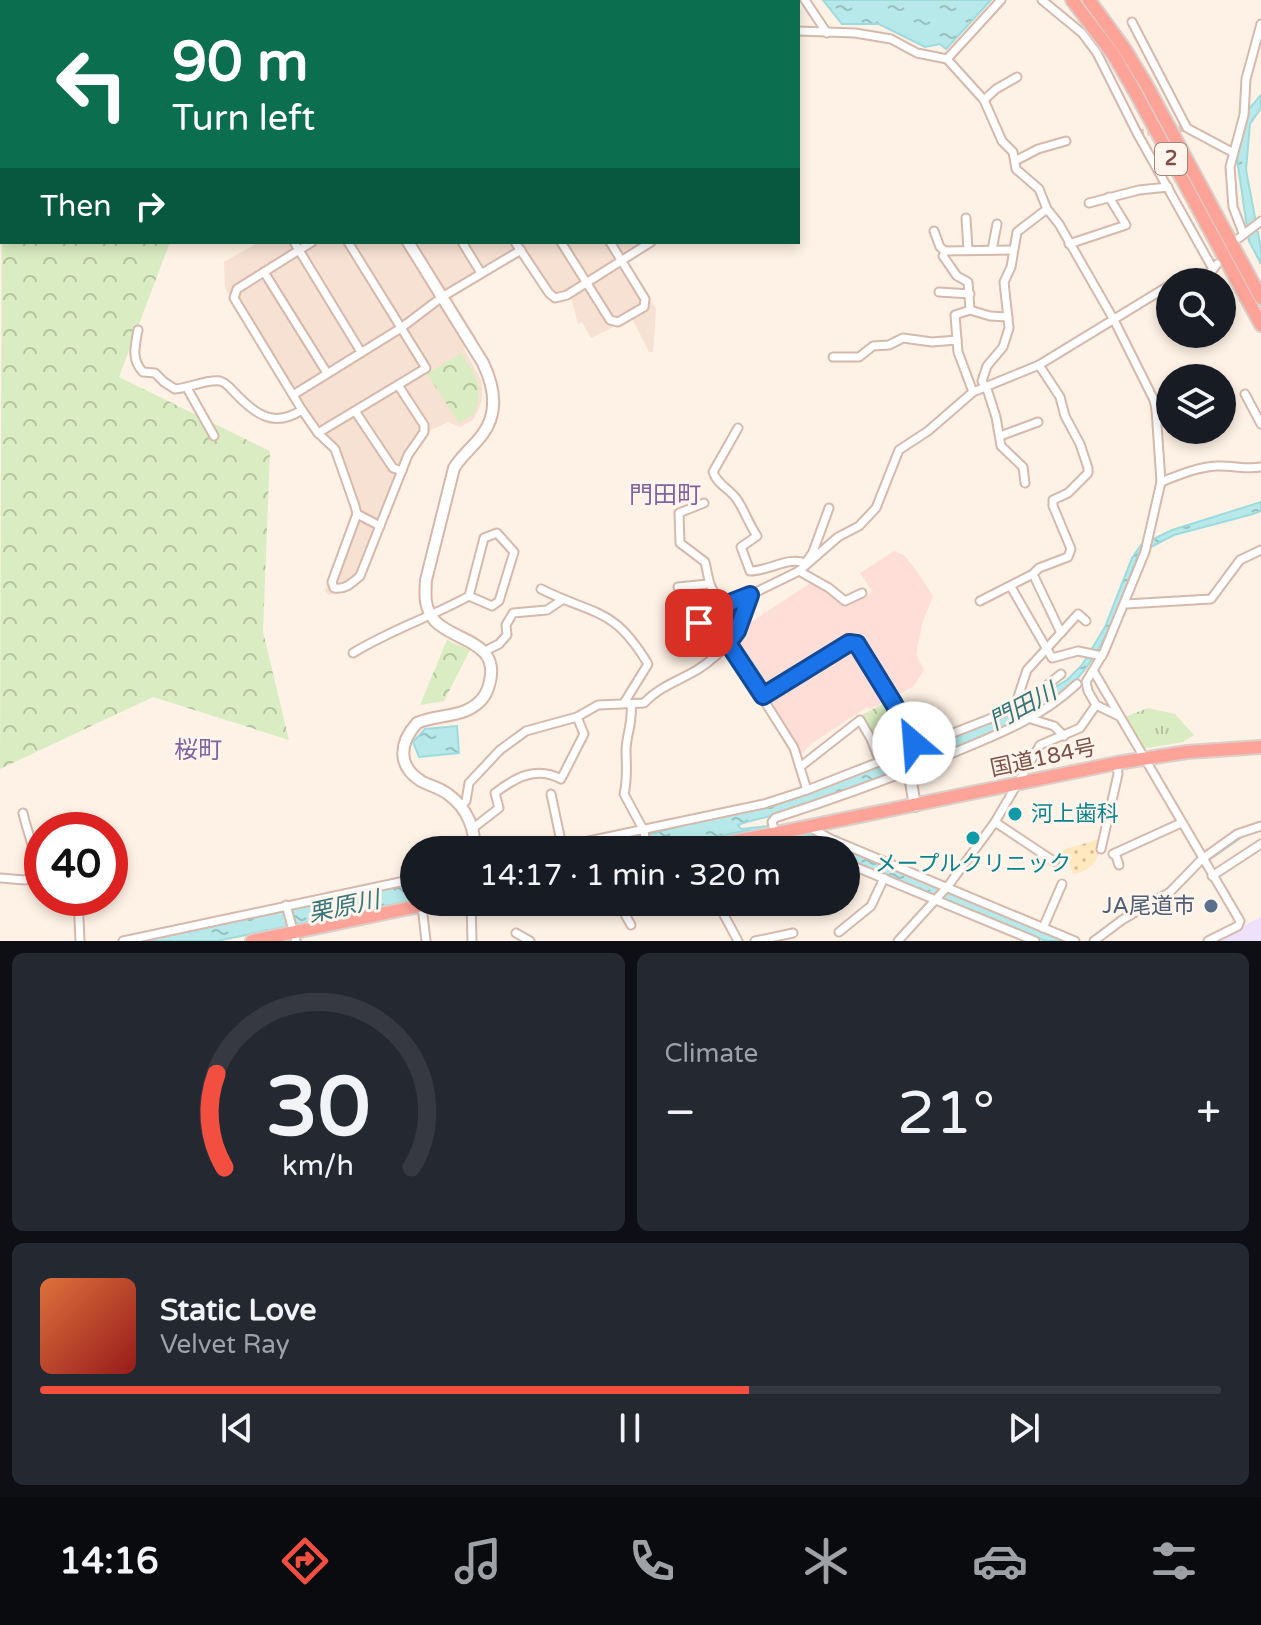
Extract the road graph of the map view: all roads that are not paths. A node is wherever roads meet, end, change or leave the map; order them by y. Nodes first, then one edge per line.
1 (805, 0) edge
2 (1001, 0) edge
3 (1042, 0) edge
4 (1050, 0) edge
5 (1072, 0) edge
6 (1089, 0) edge
7 (1064, 17) junction
8 (1132, 22) dead end
9 (1261, 24) edge
10 (800, 31) edge
11 (827, 33) junction
12 (947, 59) junction
13 (1017, 77) dead end
14 (984, 100) junction
15 (1066, 141) dead end
16 (1232, 152) junction
17 (1015, 161) junction
18 (1168, 187) junction
19 (1109, 197) junction
20 (1089, 203) dead end
21 (1047, 209) junction
22 (966, 218) dead end
23 (1260, 221) edge
24 (997, 224) dead end
25 (934, 231) dead end
26 (349, 244) edge
27 (409, 244) edge
28 (463, 244) edge
29 (562, 244) edge
30 (611, 244) edge
31 (648, 244) edge
32 (1069, 244) junction
33 (297, 246) edge
34 (518, 246) edge
35 (968, 250) junction
36 (992, 250) junction
37 (1012, 250) junction
38 (945, 251) junction
39 (621, 261) junction
40 (1214, 268) edge
41 (264, 272) junction
42 (481, 273) junction
43 (586, 283) junction
44 (939, 292) dead end
45 (970, 294) junction
46 (1156, 294) edge
47 (442, 297) junction
48 (1261, 298) edge
49 (970, 310) junction
50 (1008, 317) junction
51 (1114, 320) junction
52 (1261, 325) edge
53 (401, 328) junction
54 (138, 330) dead end
55 (957, 340) junction
56 (361, 352) junction
57 (833, 357) dead end
58 (1039, 365) junction
59 (327, 373) junction
60 (398, 385) junction
61 (187, 388) junction
62 (984, 388) junction
63 (973, 392) junction
64 (1245, 394) dead end
65 (293, 395) junction
66 (1156, 409) edge
67 (302, 410) junction
68 (355, 411) junction
69 (1038, 422) dead end
70 (1261, 424) edge
71 (738, 428) dead end
72 (318, 433) junction
73 (214, 436) dead end
74 (1000, 436) junction
75 (1158, 444) edge
76 (1261, 467) edge
77 (402, 471) junction
78 (1161, 482) junction
79 (1025, 483) dead end
80 (704, 503) dead end
81 (829, 508) dead end
82 (357, 514) junction
83 (380, 526) junction
84 (1261, 550) edge
85 (803, 566) junction
86 (1033, 574) junction
87 (708, 584) junction
88 (678, 587) dead end
89 (1011, 587) junction
90 (541, 589) dead end
91 (862, 593) dead end
92 (750, 595) junction
93 (469, 596) junction
94 (562, 600) junction
95 (980, 601) dead end
96 (727, 604) junction
97 (1126, 604) junction
98 (432, 616) junction
99 (1086, 621) dead end
100 (699, 623) dead end
101 (1061, 633) junction
102 (728, 643) junction
103 (1046, 649) junction
104 (483, 652) junction
105 (353, 653) dead end
106 (1100, 656) junction
107 (1094, 672) junction
108 (1061, 674) dead end
109 (1077, 684) dead end
110 (763, 696) junction
111 (628, 704) junction
112 (1096, 705) junction
113 (1015, 707) junction
114 (1120, 716) junction
115 (577, 717) junction
116 (1029, 719) junction
117 (1064, 736) junction
118 (1261, 747) edge
119 (914, 751) junction
120 (1143, 759) junction
121 (880, 762) junction
122 (1117, 763) junction
123 (800, 767) junction
124 (913, 767) junction
125 (1018, 784) junction
126 (807, 790) junction
127 (551, 794) dead end
128 (915, 806) junction
129 (460, 807) junction
130 (23, 813) dead end
131 (995, 822) junction
132 (1181, 823) junction
133 (1261, 826) edge
134 (811, 828) junction
135 (472, 829) junction
136 (644, 833) junction
137 (769, 834) junction
138 (473, 836) edge
139 (560, 836) edge
140 (625, 836) edge
141 (645, 836) edge
142 (760, 836) edge
143 (774, 836) edge
144 (1261, 844) edge
145 (1101, 849) dead end
146 (1202, 859) junction
147 (1055, 862) dead end
148 (1119, 865) dead end
149 (860, 869) edge
150 (1212, 876) junction
151 (0, 878) edge
152 (884, 878) junction
153 (400, 882) edge
154 (1062, 884) dead end
155 (946, 888) junction
156 (938, 898) junction
157 (287, 907) junction
158 (400, 911) edge
159 (79, 916) edge
160 (423, 916) edge
161 (471, 916) edge
162 (626, 916) edge
163 (725, 916) edge
164 (631, 925) dead end
165 (1043, 928) junction
166 (839, 932) dead end
167 (293, 933) edge
168 (516, 933) dead end
169 (793, 933) dead end
170 (1064, 939) edge
171 (1218, 939) edge
172 (80, 941) edge
173 (123, 941) edge
174 (252, 941) edge
175 (426, 941) edge
176 (472, 941) edge
177 (530, 941) edge
178 (738, 941) edge
179 (755, 941) edge
180 (898, 941) edge
181 (1035, 941) edge
182 (1075, 941) edge
183 (1094, 941) edge
184 (1208, 941) edge

1 - 11 street
2 - 12 street
3 - 7 street
4 - 7 street
5 - 52 highway, 2
6 - 48 highway, 2
7 - 18 street
8 - 16 street
9 - 16 street
10 - 11 street
11 - 12 street
12 - 14 street
13 - 14 street
14 - 17 street
15 - 17 street
16 - 23 street
17 - 21 street
18 - 19 street
18 - 40 street
19 - 20 street
19 - 32 street
21 - 32 street
21 - 37 street
22 - 35 street
24 - 36 street
25 - 38 street
26 - 53 street
27 - 47 street
28 - 42 street
29 - 43 street
30 - 39 street
31 - 39 street
32 - 51 street
33 - 41 street
33 - 56 street
34 - 42 street
34 - 43 street
35 - 36 street
35 - 38 street
36 - 37 street
37 - 50 street
38 - 45 street
39 - 43 street
39 - 43 street
41 - 59 street
41 - 65 street
42 - 47 street
44 - 45 street
45 - 49 street
46 - 51 street
47 - 53 street
47 - 98 street
49 - 50 street
49 - 55 street
50 - 62 street
51 - 58 street
51 - 66 street
53 - 56 street
53 - 60 street
54 - 61 street
55 - 57 street
55 - 63 street
56 - 59 street
58 - 62 street
58 - 86 street
59 - 65 street
60 - 68 street
60 - 77 street
61 - 67 street
61 - 73 street
62 - 63 street
62 - 74 street
63 - 85 street
64 - 70 street
65 - 67 street
67 - 72 street
68 - 72 street
68 - 77 street
69 - 74 street
71 - 85 street
72 - 82 street
74 - 79 street
75 - 78 street
76 - 78 street
77 - 83 street
78 - 97 street
80 - 87 street
81 - 85 street
82 - 83 street
82 - 83 street
84 - 97 street
85 - 91 street
85 - 92 street
86 - 89 street
86 - 101 street
87 - 88 street
87 - 96 street
89 - 95 street
89 - 103 street
90 - 94 street
92 - 96 street
92 - 102 street
93 - 93 street
93 - 98 street
94 - 104 street
94 - 111 street
96 - 100 street
97 - 106 street
98 - 104 street
98 - 105 street
99 - 101 street
101 - 103 street
102 - 110 street
102 - 111 street
103 - 106 street
103 - 113 street
104 - 129 street
106 - 107 street
107 - 112 street
107 - 114 street
108 - 113 street
109 - 116 street
110 - 119 street
110 - 123 street
111 - 115 street
111 - 136 street
112 - 114 street
112 - 117 street
113 - 119 street
114 - 120 street
115 - 129 street
115 - 135 street
116 - 117 street
116 - 124 street
117 - 125 street
118 - 120 highway, 国道184号
119 - 121 street
119 - 124 street
120 - 122 highway, 国道184号
120 - 132 street
121 - 123 street
121 - 126 street
122 - 125 highway, 国道184号
122 - 145 street
123 - 126 street
124 - 128 street
124 - 137 street
125 - 128 highway, 国道184号
125 - 131 street
126 - 136 street
127 - 139 street
128 - 134 highway, 国道184号
129 - 135 street
130 - 151 street
131 - 147 street
131 - 155 street
132 - 146 street
132 - 148 street
133 - 146 street
134 - 137 highway, 国道184号
134 - 155 street
135 - 138 street
136 - 140 street
136 - 141 street
137 - 142 highway, 国道184号
137 - 143 street
144 - 150 street
146 - 150 street
146 - 183 street
149 - 152 street
150 - 171 street
152 - 156 street
152 - 166 street
153 - 157 street
154 - 165 street
155 - 156 street
155 - 165 street
156 - 180 street
156 - 181 street
157 - 167 street
157 - 173 street
158 - 167 highway
159 - 172 street
160 - 175 street
161 - 176 street
162 - 164 street
163 - 178 street
165 - 170 street
167 - 174 highway
168 - 177 street
169 - 179 street
170 - 182 street
171 - 184 street

